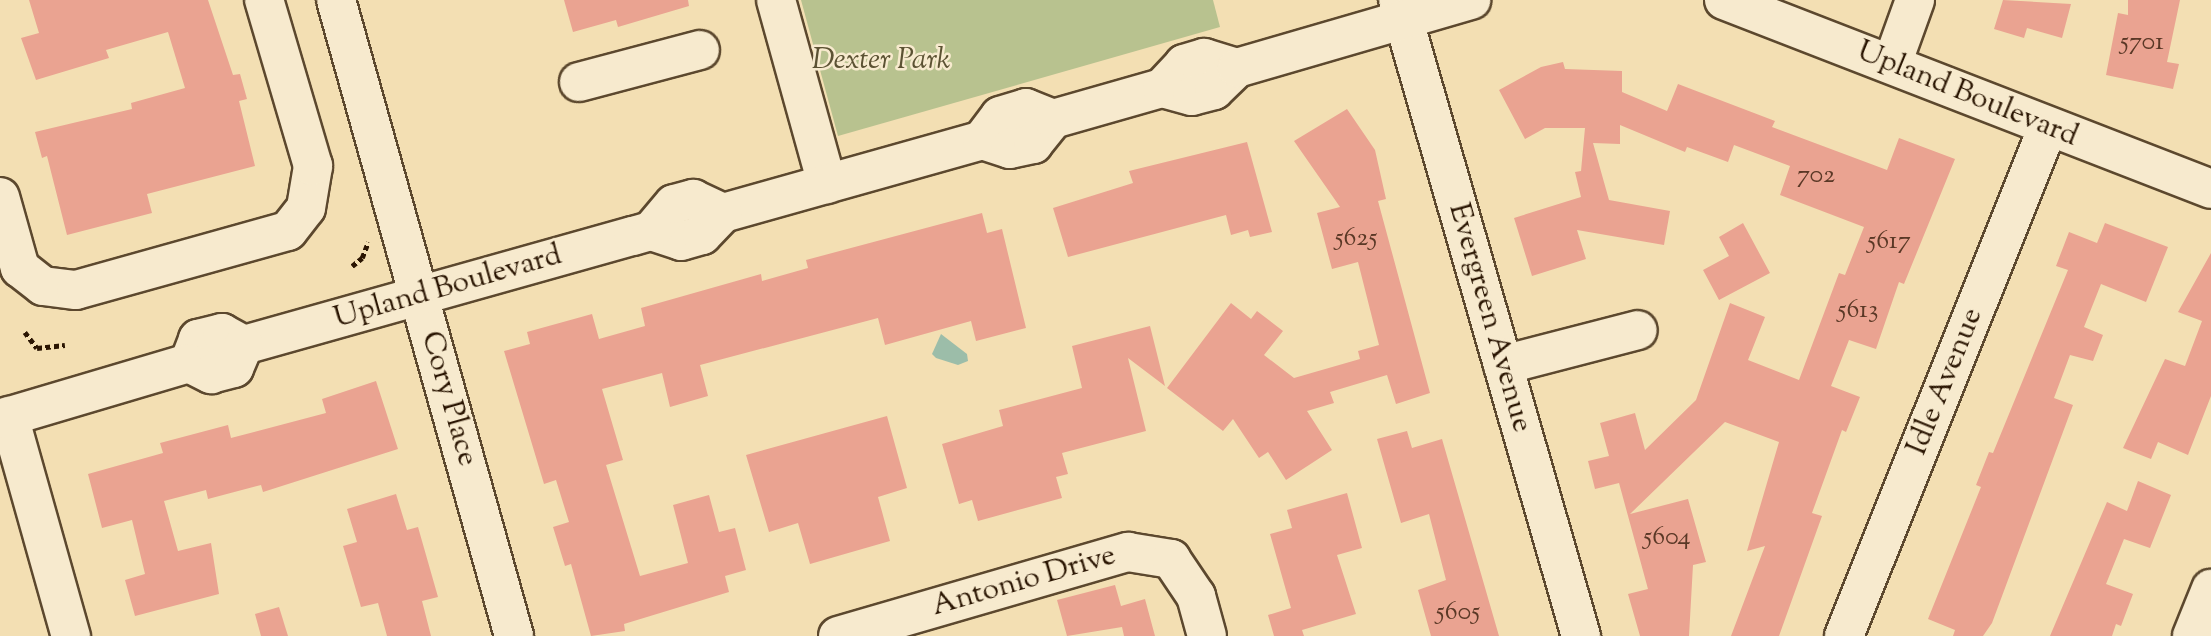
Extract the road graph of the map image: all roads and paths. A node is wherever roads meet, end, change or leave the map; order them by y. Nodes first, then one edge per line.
1 (264, 0) edge
2 (336, 0) edge
3 (776, 0) edge
4 (1471, 0) edge
5 (1724, 0) edge
6 (1915, 0) edge
7 (1401, 10) edge
8 (700, 50) dead end
9 (1892, 64) junction
10 (579, 82) dead end
11 (2048, 127) junction
12 (2208, 179) edge
13 (827, 184) junction
14 (0, 197) edge
15 (368, 237) dead end
16 (352, 266) dead end
17 (419, 297) junction
18 (1638, 330) dead end
19 (25, 332) dead end
20 (65, 345) dead end
21 (1503, 365) junction
22 (5, 418) edge
23 (2211, 589) edge
24 (854, 634) edge
25 (71, 636) edge
26 (514, 636) edge
27 (1206, 636) edge
28 (1581, 636) edge
29 (1844, 636) edge
30 (2192, 636) edge

1 - 14 street
2 - 17 street, Cory Place
3 - 13 street
4 - 7 street, Upland Boulevard
5 - 9 street, Upland Boulevard
6 - 9 street
7 - 13 street, Upland Boulevard
7 - 21 street, Evergreen Avenue
8 - 10 street
9 - 11 street, Upland Boulevard
11 - 12 street, Upland Boulevard
11 - 29 street, Idle Avenue
13 - 17 street, Upland Boulevard
15 - 16 path
17 - 22 street, Upland Boulevard
17 - 26 street, Cory Place
18 - 21 street
19 - 20 path
21 - 28 street, Evergreen Avenue
22 - 25 street
23 - 30 street
24 - 27 street, Antonio Drive

